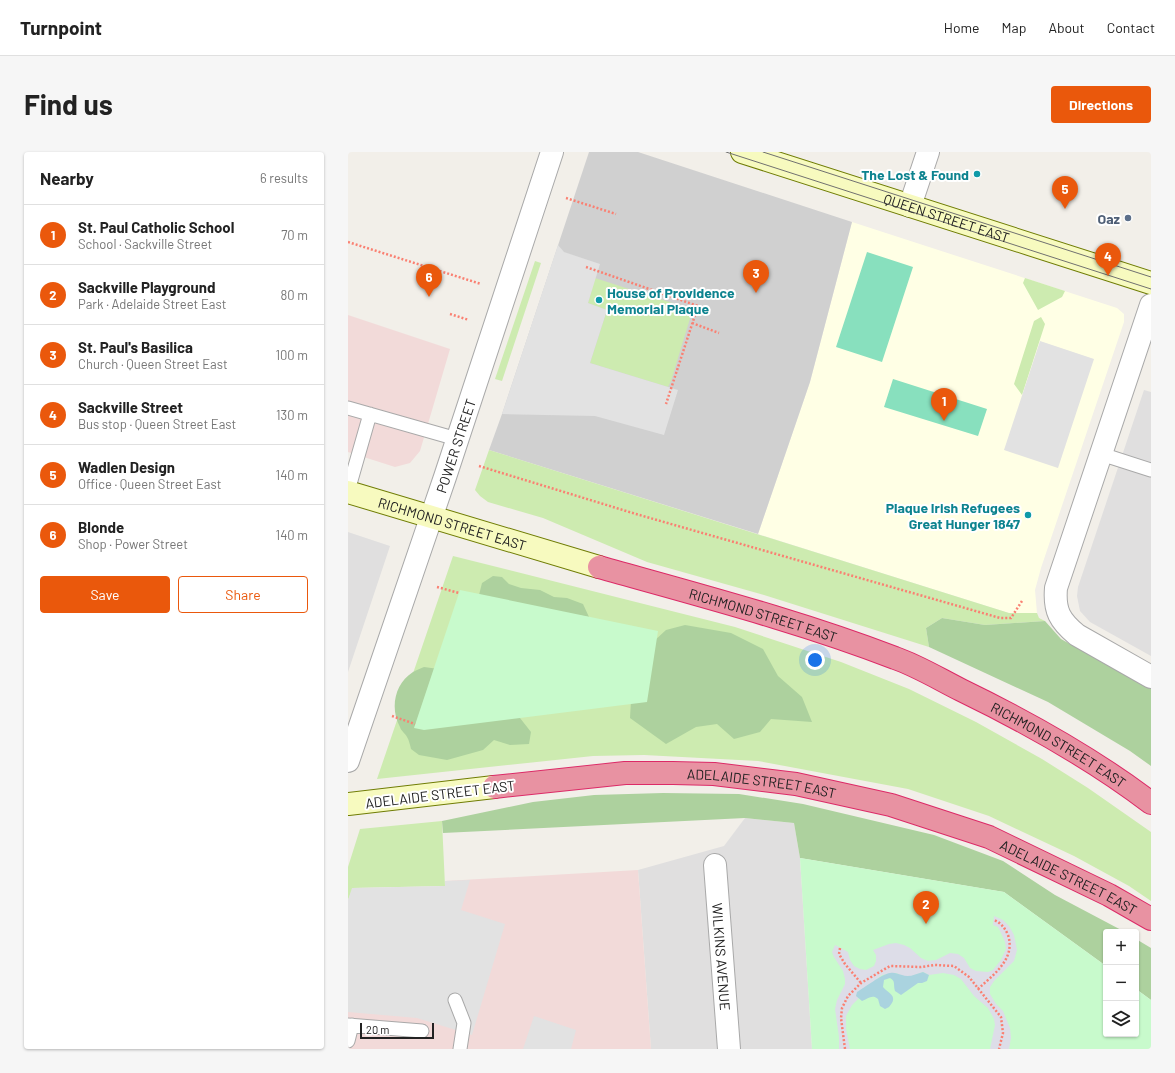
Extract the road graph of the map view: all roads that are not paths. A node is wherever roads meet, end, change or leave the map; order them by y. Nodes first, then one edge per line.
1 (552, 152) edge
2 (742, 152) edge
3 (928, 152) edge
4 (910, 206) junction
5 (1151, 283) edge
6 (1151, 305) edge
7 (348, 408) edge
8 (370, 414) junction
9 (457, 439) junction
10 (1100, 454) junction
11 (1151, 470) edge
12 (348, 491) edge
13 (432, 516) junction
14 (599, 567) joint
15 (1151, 677) edge
16 (348, 761) edge
17 (494, 787) joint
18 (1151, 803) edge
19 (348, 804) edge
20 (715, 865) dead end
21 (1151, 919) edge
22 (455, 1000) dead end
23 (350, 1025) edge
24 (422, 1031) dead end
25 (348, 1041) edge
26 (460, 1049) edge
27 (729, 1049) edge

1 - 9 street, POWER STREET
2 - 4 main road, QUEEN STREET EAST
3 - 4 street
4 - 5 main road, QUEEN STREET EAST
6 - 10 street
7 - 8 lane
8 - 9 lane
8 - 12 lane
9 - 13 street, POWER STREET
10 - 11 lane
10 - 15 street
12 - 13 main road, RICHMOND STREET EAST
13 - 14 main road, RICHMOND STREET EAST
13 - 16 street, POWER STREET
14 - 18 highway, RICHMOND STREET EAST
17 - 19 main road, ADELAIDE STREET EAST
17 - 21 highway, ADELAIDE STREET EAST
20 - 27 street, WILKINS AVENUE
22 - 26 lane
23 - 24 lane
23 - 25 lane

